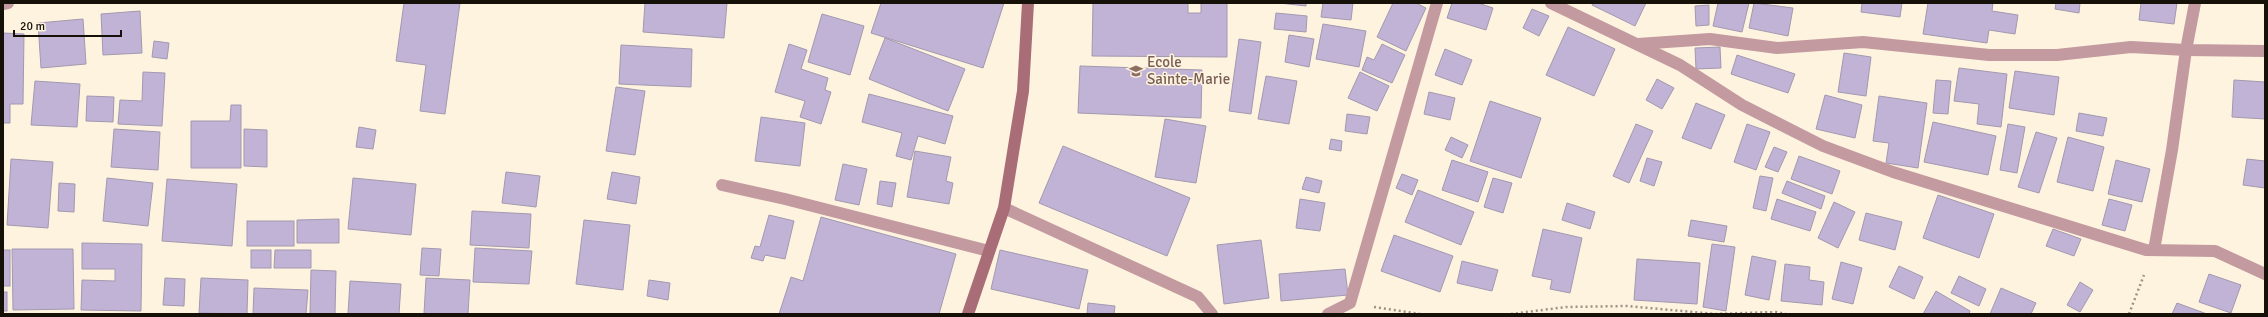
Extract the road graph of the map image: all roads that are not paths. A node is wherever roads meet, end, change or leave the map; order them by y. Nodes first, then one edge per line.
1 (8, 3) edge
2 (1028, 3) edge
3 (1436, 3) edge
4 (1551, 3) edge
5 (2195, 3) edge
6 (3, 4) edge
7 (1565, 6) edge
8 (1637, 45) junction
9 (2186, 50) junction
10 (2265, 51) edge
11 (722, 185) dead end
12 (1004, 208) junction
13 (2154, 250) junction
14 (989, 251) junction
15 (2265, 274) edge
16 (968, 314) edge
17 (1212, 314) edge
18 (1328, 314) edge

1 - 6 street
2 - 12 street
3 - 18 street
4 - 7 street
5 - 9 street
7 - 8 street
8 - 9 street
8 - 13 street
9 - 10 street
9 - 13 street
11 - 14 street
12 - 14 street
12 - 17 street
13 - 15 street
14 - 16 street

